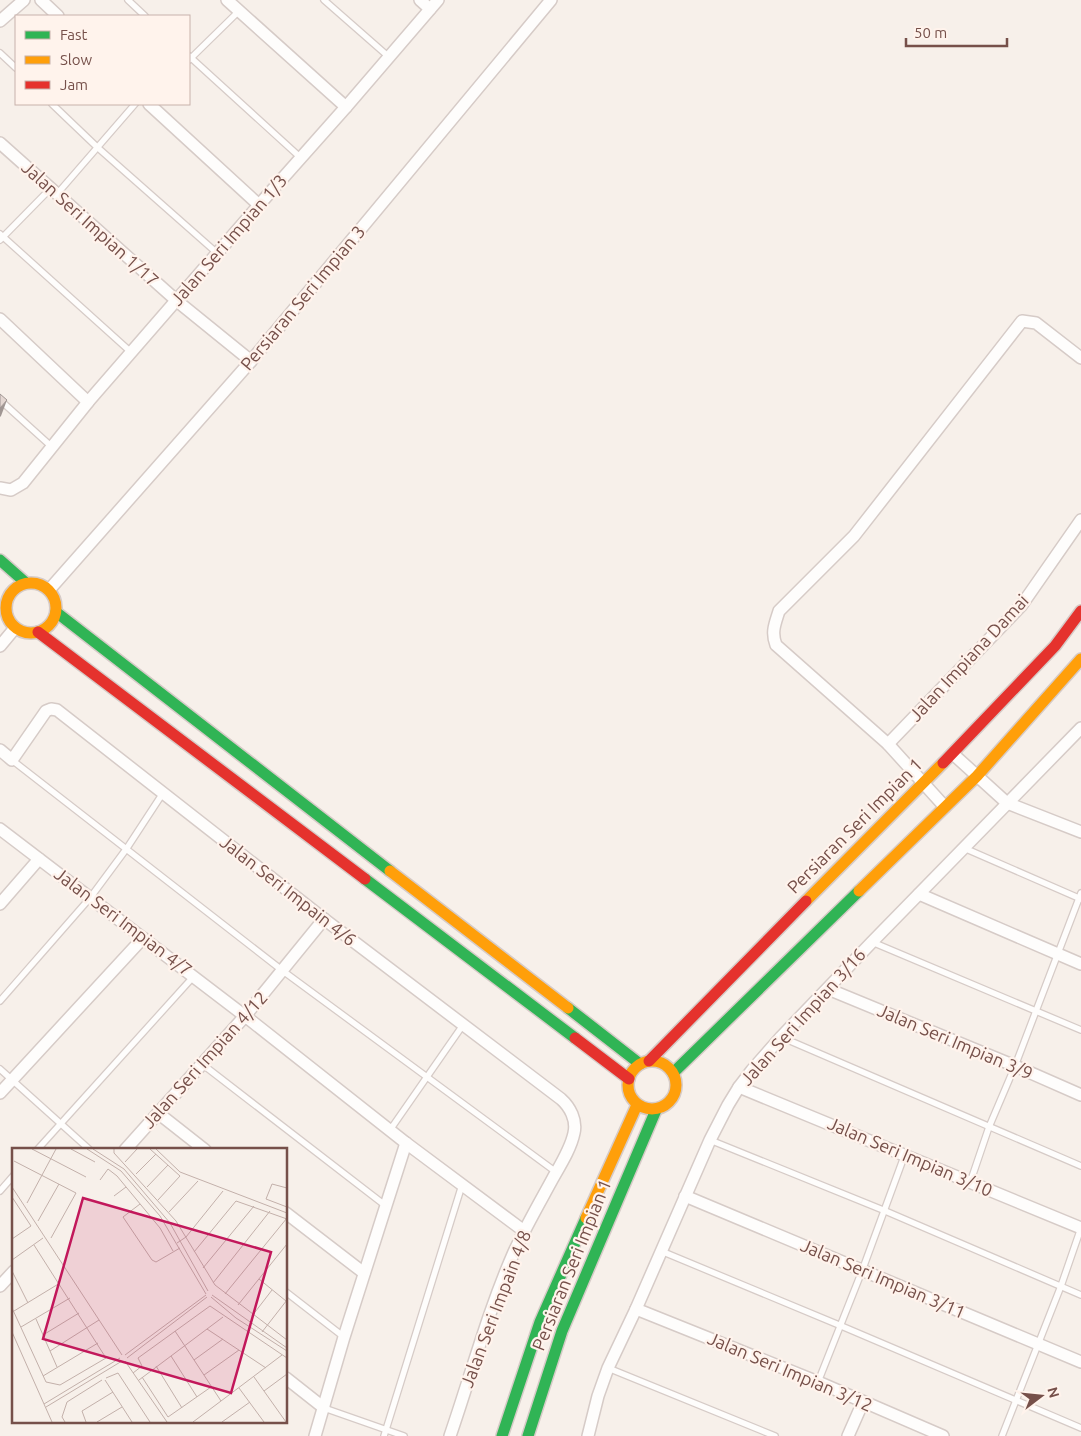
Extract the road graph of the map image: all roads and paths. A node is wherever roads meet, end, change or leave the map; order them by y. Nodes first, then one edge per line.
1 (24, 0) edge
2 (41, 0) edge
3 (128, 0) edge
4 (227, 0) edge
5 (324, 0) edge
6 (420, 0) edge
7 (551, 0) edge
8 (434, 4) edge
9 (239, 11) junction
10 (57, 15) edge
11 (144, 15) edge
12 (0, 21) edge
13 (0, 53) edge
14 (190, 57) edge
15 (389, 57) junction
16 (190, 59) edge
17 (15, 67) edge
18 (53, 105) edge
19 (135, 105) edge
20 (150, 105) edge
21 (346, 107) junction
22 (0, 143) edge
23 (97, 148) junction
24 (301, 158) junction
25 (54, 191) junction
26 (258, 205) junction
27 (1, 237) edge
28 (218, 254) junction
29 (177, 301) junction
30 (0, 319) edge
31 (132, 353) junction
32 (1081, 358) edge
33 (251, 361) junction
34 (0, 400) edge
35 (88, 402) junction
36 (52, 447) junction
37 (0, 488) edge
38 (1081, 520) edge
39 (0, 560) edge
40 (26, 583) junction
41 (49, 590) junction
42 (3, 600) edge
43 (1081, 611) edge
44 (56, 612) junction
45 (15, 628) junction
46 (38, 632) junction
47 (0, 646) edge
48 (1081, 659) edge
49 (1081, 728) edge
50 (888, 744) junction
51 (0, 750) edge
52 (953, 754) junction
53 (12, 760) junction
54 (977, 776) junction
55 (922, 783) junction
56 (163, 793) junction
57 (1008, 803) junction
58 (945, 807) junction
59 (0, 829) edge
60 (1081, 832) edge
61 (126, 848) junction
62 (964, 848) junction
63 (39, 859) junction
64 (919, 894) junction
65 (1080, 897) edge
66 (90, 898) junction
67 (0, 904) edge
68 (324, 919) junction
69 (143, 938) junction
70 (872, 942) junction
71 (1058, 954) junction
72 (1081, 964) edge
73 (283, 971) junction
74 (194, 976) junction
75 (828, 989) junction
76 (0, 1001) edge
77 (1036, 1010) junction
78 (245, 1016) junction
79 (463, 1025) junction
80 (1081, 1030) edge
81 (781, 1038) junction
82 (644, 1063) junction
83 (202, 1064) junction
84 (1015, 1066) junction
85 (0, 1069) edge
86 (673, 1073) junction
87 (428, 1078) junction
88 (629, 1079) junction
89 (12, 1080) junction
90 (740, 1087) junction
91 (0, 1093) edge
92 (1081, 1095) edge
93 (638, 1105) junction
94 (656, 1110) junction
95 (158, 1113) junction
96 (60, 1123) junction
97 (989, 1127) junction
98 (390, 1130) junction
99 (575, 1131) joint
100 (710, 1140) junction
101 (406, 1143) junction
102 (39, 1148) edge
103 (88, 1148) edge
104 (127, 1148) edge
105 (202, 1148) edge
106 (905, 1154) junction
107 (1081, 1166) edge
108 (556, 1172) junction
109 (12, 1178) edge
110 (970, 1182) junction
111 (462, 1186) junction
112 (0, 1191) edge
113 (685, 1196) junction
114 (386, 1206) junction
115 (883, 1210) junction
116 (288, 1215) edge
117 (1081, 1228) edge
118 (524, 1231) junction
119 (661, 1251) junction
120 (862, 1271) junction
121 (12, 1273) edge
122 (364, 1273) junction
123 (1, 1283) edge
124 (1061, 1286) junction
125 (288, 1294) edge
126 (1081, 1295) edge
127 (636, 1309) junction
128 (839, 1325) junction
129 (344, 1337) junction
130 (1038, 1343) junction
131 (1081, 1362) edge
132 (608, 1368) junction
133 (288, 1380) edge
134 (818, 1382) junction
135 (1017, 1401) junction
136 (863, 1402) junction
137 (324, 1408) junction
138 (1081, 1428) edge
139 (385, 1433) edge
140 (590, 1435) edge
141 (315, 1436) edge
142 (404, 1436) edge
143 (450, 1436) edge
144 (502, 1436) edge
145 (528, 1436) edge
146 (775, 1436) edge
147 (848, 1436) edge
148 (943, 1436) edge
149 (1002, 1436) edge

1 - 12 street
2 - 10 street
3 - 11 lane
4 - 9 street
5 - 15 lane
6 - 8 street
7 - 33 street, Persiaran Seri Impian 3
8 - 15 street, Jalan Seri Impian 1/3
9 - 14 lane
9 - 21 street
13 - 17 lane
15 - 21 street, Jalan Seri Impian 1/3
16 - 24 lane
18 - 23 lane
19 - 23 lane
20 - 26 street
21 - 24 street, Jalan Seri Impian 1/3
22 - 25 street, Jalan Seri Impian 1/17
23 - 25 lane
23 - 28 lane
24 - 26 street, Jalan Seri Impian 1/3
25 - 27 lane
25 - 29 street, Jalan Seri Impian 1/17
26 - 28 street, Jalan Seri Impian 1/3
27 - 31 lane
28 - 29 street, Jalan Seri Impian 1/3
29 - 31 street, Jalan Seri Impian 1/3
29 - 33 street, Jalan Seri Impian 1/17
30 - 35 street
31 - 35 street, Jalan Seri Impian 1/3
32 - 50 street
33 - 41 street, Persiaran Seri Impian 3
34 - 36 lane
35 - 36 street, Jalan Seri Impian 1/3
36 - 37 street, Jalan Seri Impian 1/3
38 - 50 street, Jalan Impiana Damai
39 - 40 street
40 - 41 street
40 - 42 street
41 - 44 street
42 - 45 street
43 - 52 street, Persiaran Seri Impian 1
44 - 46 street
44 - 82 street
45 - 46 street
45 - 47 street
46 - 88 street
48 - 54 street
49 - 57 street, Jalan Seri Impian 3/16
50 - 55 street
51 - 53 street
52 - 54 street
52 - 55 street, Persiaran Seri Impian 1
53 - 56 street, Jalan Seri Impain 4/6
53 - 61 lane
54 - 57 street
54 - 58 street
55 - 58 street
55 - 82 street, Persiaran Seri Impian 1
56 - 61 lane
56 - 68 street, Jalan Seri Impain 4/6
57 - 60 street
57 - 62 street, Jalan Seri Impian 3/16
58 - 86 street
59 - 63 street, Jalan Seri Impian 4/7
61 - 66 lane
61 - 73 lane
62 - 64 street, Jalan Seri Impian 3/16
62 - 65 lane
63 - 66 street, Jalan Seri Impian 4/7
63 - 67 street
64 - 70 street, Jalan Seri Impian 3/16
64 - 71 street
65 - 71 lane
66 - 69 street, Jalan Seri Impian 4/7
66 - 76 lane
68 - 73 street, Jalan Seri Impian 4/12
68 - 79 street, Jalan Seri Impain 4/6
69 - 74 street, Jalan Seri Impian 4/7
69 - 89 street
70 - 75 street, Jalan Seri Impian 3/16
70 - 77 lane
71 - 72 street
71 - 77 lane
73 - 78 street, Jalan Seri Impian 4/12
73 - 87 lane
74 - 78 street, Jalan Seri Impian 4/7
74 - 96 lane
75 - 81 street, Jalan Seri Impian 3/16
75 - 84 street, Jalan Seri Impian 3/9
77 - 80 lane
77 - 84 lane
78 - 83 street, Jalan Seri Impian 4/12
78 - 98 street, Jalan Seri Impian 4/7
79 - 87 lane
79 - 99 street, Jalan Seri Impain 4/6
81 - 90 street, Jalan Seri Impian 3/16
81 - 97 lane
82 - 86 street
82 - 88 street
83 - 95 street, Jalan Seri Impian 4/12
83 - 114 lane
84 - 92 street, Jalan Seri Impian 3/9
84 - 97 lane
85 - 89 lane
86 - 94 street
87 - 98 lane
87 - 108 lane
88 - 93 street
89 - 91 street
89 - 96 lane
90 - 100 street, Jalan Seri Impian 3/16
90 - 106 street, Jalan Seri Impian 3/10
93 - 94 street
93 - 144 street
94 - 145 street, Persiaran Seri Impian 1
95 - 104 street, Jalan Seri Impian 4/12
95 - 105 street
96 - 102 lane
96 - 103 lane
97 - 107 lane
97 - 110 lane
98 - 101 street, Jalan Seri Impian 4/7
99 - 108 street, Jalan Seri Impain 4/8
100 - 113 street, Jalan Seri Impian 3/16
100 - 115 lane
101 - 111 street, Jalan Seri Impian 4/7
101 - 114 street
106 - 110 street, Jalan Seri Impian 3/10
106 - 115 lane
108 - 118 street, Jalan Seri Impain 4/8
109 - 112 lane
110 - 117 street, Jalan Seri Impian 3/10
111 - 118 street, Jalan Seri Impian 4/7
111 - 139 lane
113 - 119 street, Jalan Seri Impian 3/16
113 - 120 street, Jalan Seri Impian 3/11
114 - 122 street
115 - 120 lane
115 - 124 lane
116 - 122 street
117 - 124 lane
118 - 143 street, Jalan Seri Impain 4/8
119 - 127 street, Jalan Seri Impian 3/16
119 - 128 lane
120 - 128 lane
120 - 130 street, Jalan Seri Impian 3/11
121 - 123 street
122 - 129 street
124 - 126 lane
124 - 130 lane
125 - 129 lane
127 - 132 street, Jalan Seri Impian 3/16
127 - 134 street, Jalan Seri Impian 3/12
128 - 134 lane
128 - 135 lane
129 - 137 street
130 - 131 street, Jalan Seri Impian 3/11
130 - 135 lane
132 - 140 street, Jalan Seri Impian 3/16
132 - 146 lane
133 - 137 street
134 - 136 street, Jalan Seri Impian 3/12
135 - 138 lane
135 - 149 lane
136 - 147 street
136 - 148 street, Jalan Seri Impian 3/12
137 - 139 lane
137 - 141 street
139 - 142 lane

